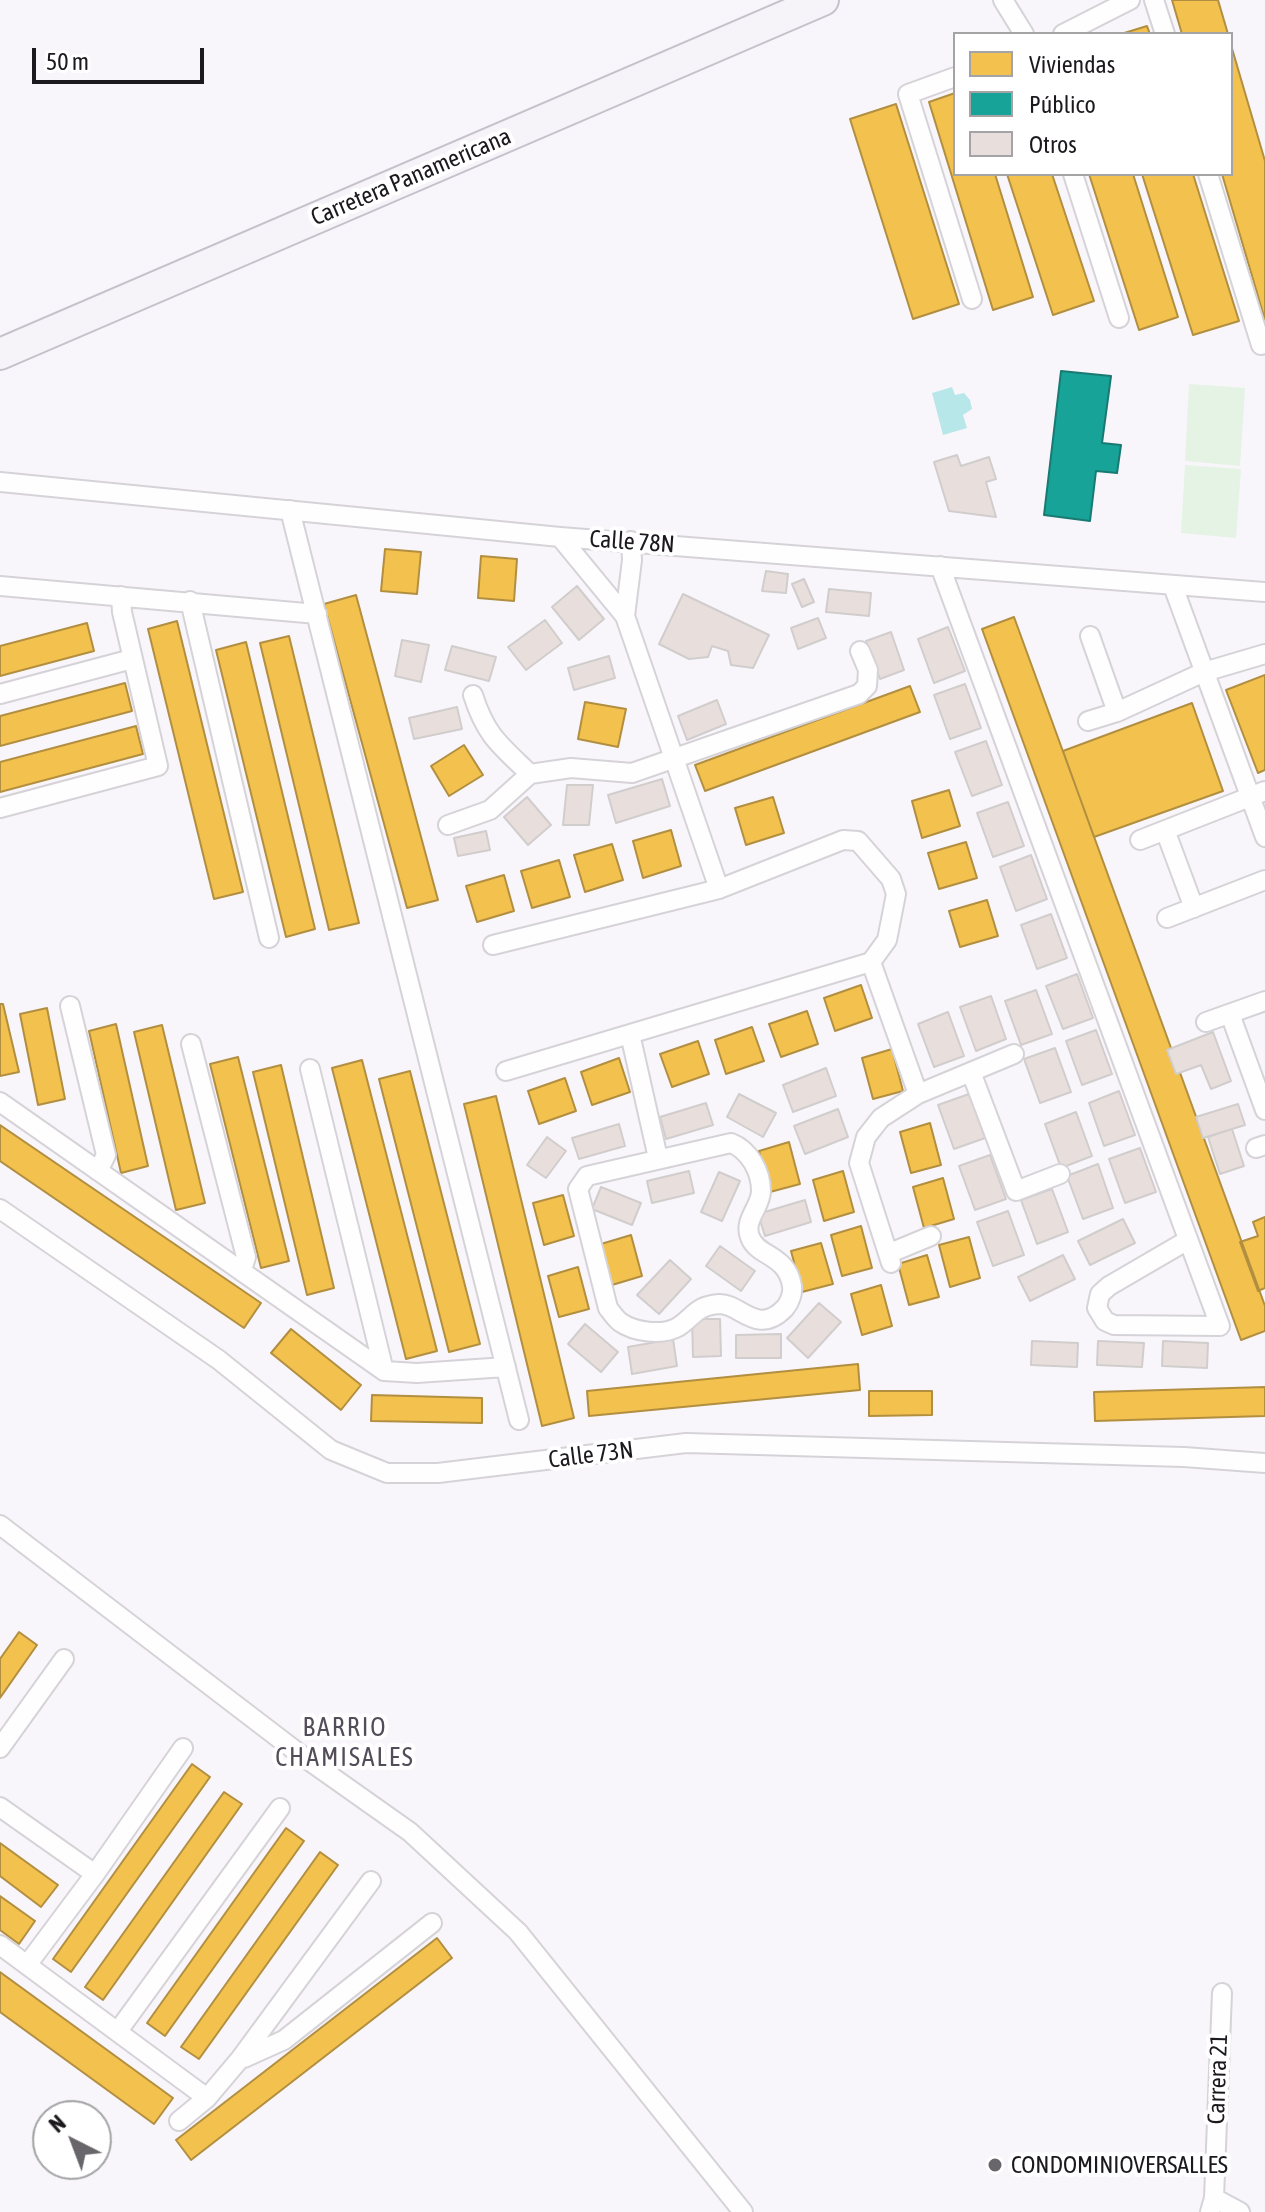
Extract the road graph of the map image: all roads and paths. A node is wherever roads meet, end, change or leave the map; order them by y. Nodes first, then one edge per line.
1 (823, 0) edge
2 (1130, 0) edge
3 (1154, 0) edge
4 (1002, 1) edge
5 (1023, 32) edge
6 (1067, 32) edge
7 (1164, 32) edge
8 (953, 78) edge
9 (1074, 176) edge
10 (1209, 176) edge
11 (972, 299) dead end
12 (1119, 318) dead end
13 (1261, 345) dead end
14 (0, 354) edge
15 (0, 482) edge
16 (290, 510) junction
17 (560, 537) junction
18 (631, 541) junction
19 (940, 566) junction
20 (0, 586) edge
21 (1173, 586) junction
22 (1265, 592) edge
23 (121, 596) junction
24 (190, 601) junction
25 (317, 614) junction
26 (625, 616) junction
27 (1090, 636) dead end
28 (860, 651) dead end
29 (1265, 654) edge
30 (132, 659) junction
31 (1204, 672) junction
32 (0, 694) edge
33 (473, 695) dead end
34 (1117, 712) junction
35 (1088, 721) dead end
36 (676, 759) junction
37 (530, 774) junction
38 (1258, 795) edge
39 (0, 808) edge
40 (448, 825) dead end
41 (1165, 830) junction
42 (1265, 837) edge
43 (1140, 840) dead end
44 (1265, 880) edge
45 (719, 889) junction
46 (1194, 908) junction
47 (1167, 918) dead end
48 (269, 938) dead end
49 (493, 945) dead end
50 (871, 962) junction
51 (1265, 1001) edge
52 (70, 1006) dead end
53 (1230, 1014) junction
54 (1206, 1022) dead end
55 (630, 1034) junction
56 (191, 1044) dead end
57 (1014, 1054) dead end
58 (310, 1069) dead end
59 (506, 1071) dead end
60 (971, 1072) junction
61 (918, 1094) junction
62 (0, 1102) edge
63 (1265, 1110) edge
64 (658, 1158) junction
65 (98, 1171) junction
66 (1060, 1174) dead end
67 (0, 1209) edge
68 (931, 1236) dead end
69 (1188, 1240) junction
70 (242, 1270) junction
71 (506, 1367) junction
72 (384, 1371) junction
73 (519, 1420) dead end
74 (1265, 1463) edge
75 (0, 1525) edge
76 (64, 1659) dead end
77 (0, 1748) edge
78 (183, 1748) dead end
79 (0, 1807) edge
80 (280, 1808) dead end
81 (95, 1874) junction
82 (371, 1881) dead end
83 (432, 1923) dead end
84 (0, 1945) edge
85 (27, 1965) junction
86 (1222, 1993) dead end
87 (118, 2031) junction
88 (240, 2059) junction
89 (207, 2098) junction
90 (179, 2121) dead end
91 (1212, 2205) edge
92 (743, 2212) edge
93 (1240, 2212) edge

1 - 14 highway, Carretera Panamericana
2 - 6 street
3 - 7 street
4 - 5 street
8 - 11 street
9 - 12 street
10 - 13 street
15 - 16 street, Calle 78N
16 - 17 street, Calle 78N
16 - 25 street
17 - 18 street, Calle 78N
17 - 26 street
18 - 19 street, Calle 78N
18 - 26 street
19 - 21 street, Calle 78N
19 - 69 street
20 - 23 street
21 - 22 street, Calle 78N
21 - 31 street
23 - 24 street
23 - 30 street
24 - 25 street
24 - 48 street
25 - 71 street
26 - 36 street
27 - 34 street
28 - 36 street
29 - 31 street
30 - 32 street
30 - 39 street
31 - 34 street
31 - 38 street
33 - 37 street
34 - 35 street
36 - 37 street
36 - 45 street
37 - 40 street
38 - 41 street
38 - 42 street
41 - 43 street
41 - 46 street
44 - 46 street
45 - 49 street
45 - 50 street
46 - 47 street
50 - 55 street
50 - 61 street
51 - 53 street
52 - 65 street
53 - 54 street
53 - 63 street
55 - 59 street
55 - 64 street
56 - 70 street
57 - 60 street
58 - 72 street
60 - 61 street
60 - 66 street
61 - 68 street
62 - 65 street
64 - 64 street
65 - 70 street
67 - 74 street, Calle 73N
69 - 69 street
70 - 72 street
71 - 72 street
71 - 73 street
75 - 92 street
76 - 77 street
78 - 81 street
79 - 81 street
80 - 87 street
81 - 85 street
82 - 88 street
83 - 88 street
84 - 85 street
85 - 87 street
86 - 91 street, Carrera 21
87 - 89 street
88 - 89 street
89 - 90 street
91 - 93 street

